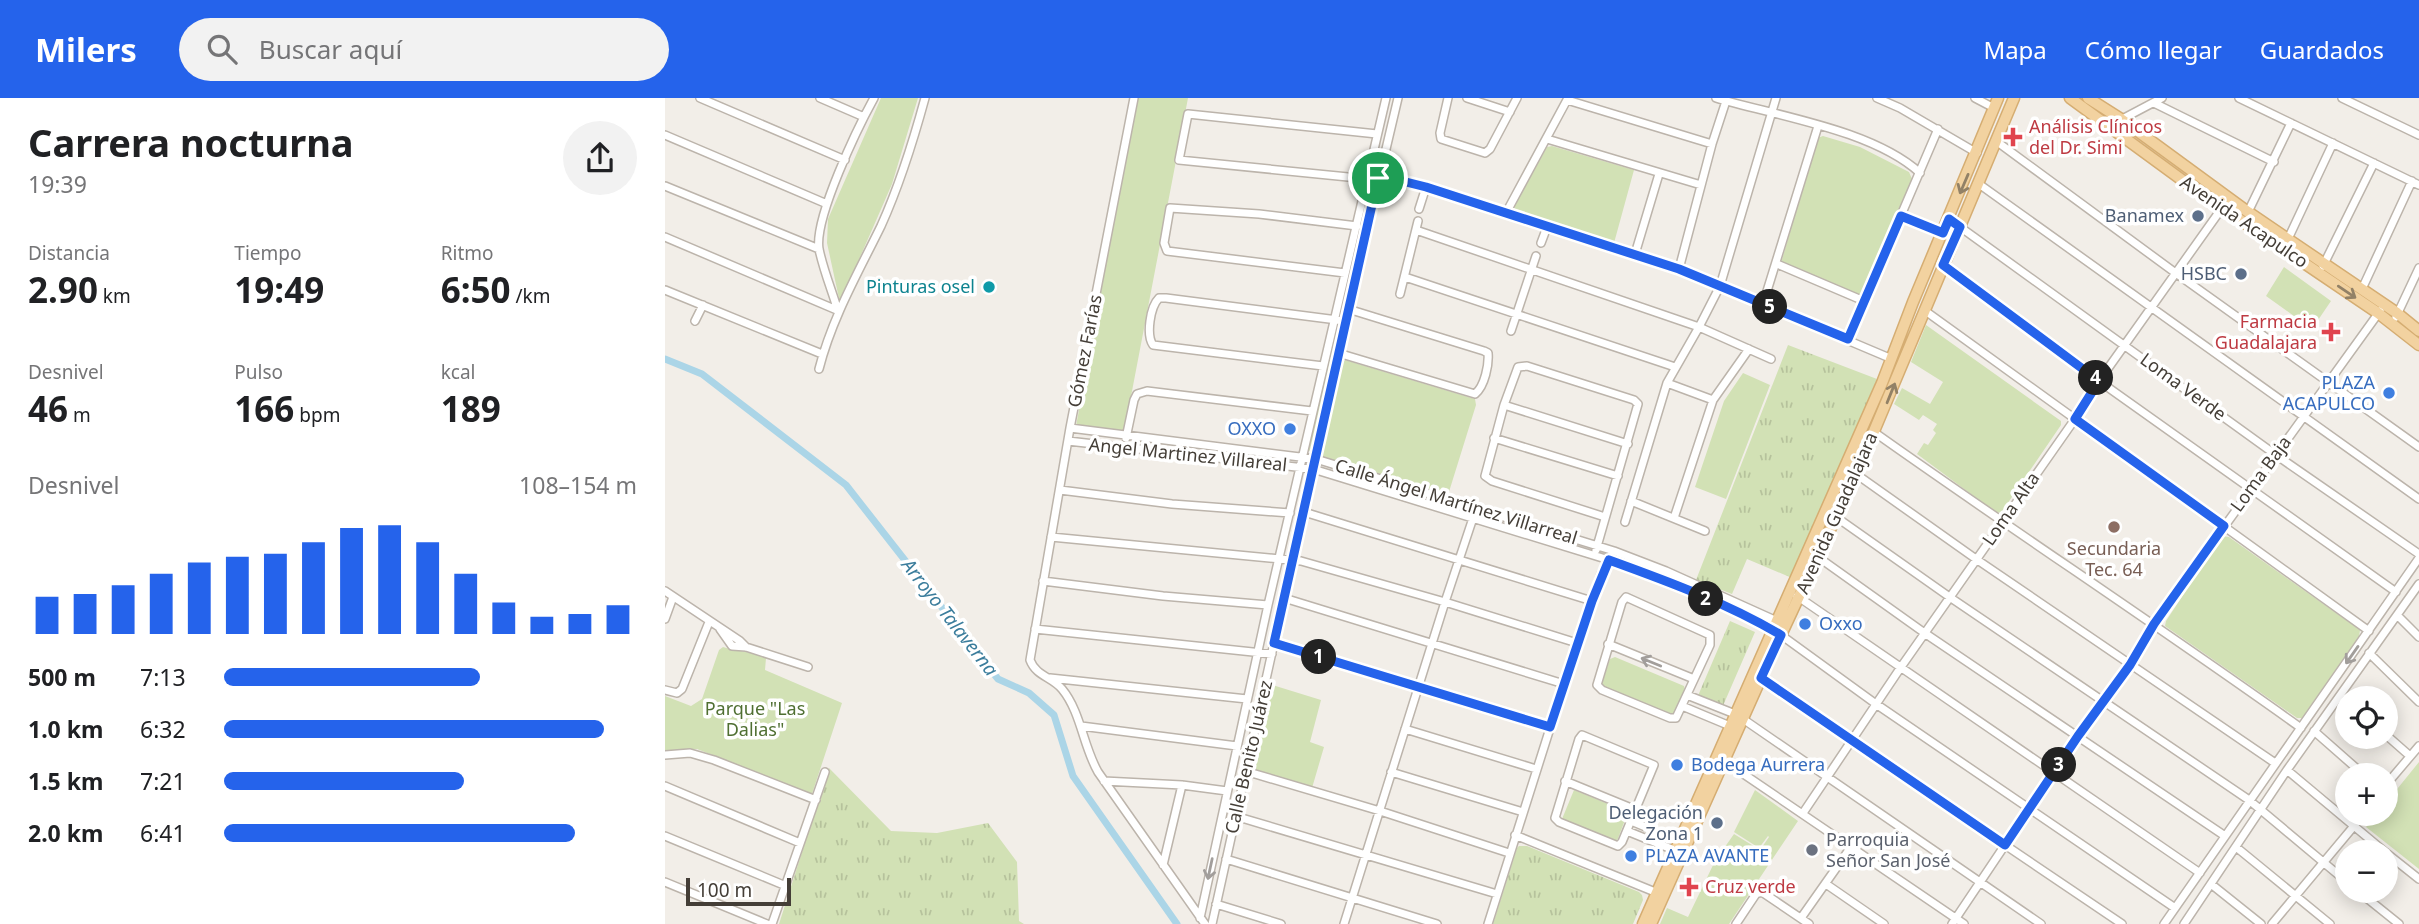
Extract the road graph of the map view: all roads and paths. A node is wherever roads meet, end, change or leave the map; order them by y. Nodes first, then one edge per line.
1 (700, 98) edge
2 (820, 98) edge
3 (874, 98) edge
4 (925, 98) edge
5 (1134, 98) edge
6 (1386, 98) edge
7 (1398, 98) edge
8 (1448, 98) edge
9 (1467, 98) edge
10 (1517, 98) edge
11 (1716, 98) edge
12 (1776, 98) edge
13 (1877, 98) edge
14 (1975, 98) edge
15 (2014, 98) edge
16 (2070, 98) edge
17 (2088, 98) edge
18 (2162, 98) edge
19 (2239, 98) edge
20 (2342, 98) edge
21 (1568, 99) edge
22 (1726, 101) junction
23 (1996, 103) edge
24 (2154, 103) junction
25 (1510, 112) junction
26 (1772, 112) junction
27 (864, 117) junction
28 (2121, 119) junction
29 (2291, 123) junction
30 (1818, 126) junction
31 (2109, 126) junction
32 (1938, 129) junction
33 (1377, 134) junction
34 (665, 135) edge
35 (2419, 135) edge
36 (1547, 139) junction
37 (1996, 141) junction
38 (2333, 143) junction
39 (1712, 144) junction
40 (1977, 153) junction
41 (845, 160) junction
42 (2274, 162) junction
43 (2374, 163) junction
44 (1920, 173) junction
45 (1659, 174) junction
46 (1368, 178) junction
47 (1378, 178) junction
48 (2415, 183) edge
49 (1979, 184) junction
50 (1701, 185) junction
51 (665, 186) edge
52 (1426, 187) junction
53 (827, 204) junction
54 (2222, 208) junction
55 (1419, 209) dead end
56 (2248, 212) junction
57 (1506, 213) junction
58 (1901, 216) junction
59 (1949, 219) junction
60 (1418, 220) dead end
61 (1357, 226) junction
62 (1547, 227) junction
63 (1960, 227) junction
64 (1416, 230) junction
65 (1943, 233) junction
66 (665, 237) edge
67 (2288, 239) junction
68 (1541, 243) dead end
69 (820, 249) junction
70 (1635, 254) junction
71 (1536, 256) dead end
72 (1777, 264) junction
73 (1943, 265) junction
74 (2322, 268) junction
75 (2419, 268) edge
76 (1679, 269) junction
77 (1532, 270) junction
78 (1345, 273) junction
79 (2177, 274) junction
80 (1405, 276) junction
81 (1720, 286) junction
82 (2362, 289) junction
83 (665, 290) edge
84 (1399, 293) dead end
85 (1864, 301) junction
86 (1763, 304) junction
87 (703, 305) junction
88 (1348, 309) junction
89 (2151, 309) junction
90 (2381, 309) junction
91 (1924, 310) junction
92 (839, 312) junction
93 (1517, 314) junction
94 (2395, 318) junction
95 (1334, 319) junction
96 (695, 321) dead end
97 (1345, 321) junction
98 (1699, 327) junction
99 (1511, 331) dead end
100 (2419, 331) edge
101 (1848, 339) junction
102 (2419, 345) edge
103 (2126, 346) junction
104 (1749, 349) junction
105 (1338, 353) junction
106 (823, 354) junction
107 (1771, 359) dead end
108 (1892, 359) junction
109 (1323, 366) junction
110 (1675, 367) junction
111 (818, 369) dead end
112 (2099, 381) junction
113 (1667, 383) junction
114 (2328, 383) junction
115 (1713, 400) junction
116 (1504, 405) junction
117 (1313, 411) junction
118 (2302, 417) junction
119 (2075, 419) junction
120 (1070, 428) junction
121 (1874, 432) junction
122 (1126, 435) junction
123 (1495, 438) junction
124 (1068, 441) junction
125 (1627, 444) junction
126 (1123, 447) junction
127 (2419, 447) edge
128 (2276, 455) junction
129 (1303, 456) junction
130 (1316, 459) junction
131 (1300, 467) junction
132 (1313, 469) junction
133 (1856, 474) junction
134 (1618, 476) junction
135 (2251, 489) junction
136 (1059, 490) junction
137 (2419, 499) edge
138 (1631, 502) junction
139 (1476, 507) junction
140 (1304, 512) junction
141 (1290, 513) junction
142 (1473, 517) junction
143 (1605, 517) junction
144 (1836, 517) junction
145 (1674, 518) junction
146 (1625, 522) dead end
147 (2002, 522) junction
148 (2224, 526) junction
149 (1705, 531) dead end
150 (1051, 537) junction
151 (1598, 545) junction
152 (1614, 551) junction
153 (1595, 556) junction
154 (2419, 556) edge
155 (1818, 557) junction
156 (1280, 559) junction
157 (1458, 559) junction
158 (1976, 559) junction
159 (1293, 560) junction
160 (1609, 560) junction
161 (2411, 569) junction
162 (2419, 576) edge
163 (1043, 581) junction
164 (2419, 583) edge
165 (665, 591) edge
166 (2396, 592) junction
167 (1795, 595) junction
168 (673, 597) junction
169 (1951, 597) junction
170 (1284, 598) junction
171 (1592, 601) junction
172 (1444, 602) junction
173 (1268, 605) junction
174 (2397, 615) junction
175 (665, 619) edge
176 (709, 622) junction
177 (2154, 624) junction
178 (1779, 628) junction
179 (1035, 629) junction
180 (2369, 631) junction
181 (1926, 634) junction
182 (2419, 637) edge
183 (1274, 643) junction
184 (1577, 643) junction
185 (1432, 644) junction
186 (1608, 644) junction
187 (1258, 652) junction
188 (2369, 653) junction
189 (1272, 654) junction
190 (2130, 665) junction
191 (808, 667) dead end
192 (1901, 667) junction
193 (1049, 678) junction
194 (1761, 678) junction
195 (1694, 679) junction
196 (1564, 684) junction
197 (1419, 686) junction
198 (2350, 686) edge
199 (665, 690) edge
200 (1687, 695) junction
201 (1247, 699) junction
202 (2103, 700) junction
203 (2419, 702) edge
204 (1876, 704) junction
205 (1682, 706) junction
206 (2335, 707) edge
207 (1739, 717) junction
208 (1081, 726) junction
209 (1730, 726) junction
210 (1550, 727) junction
211 (2301, 728) junction
212 (1405, 729) junction
213 (2314, 731) junction
214 (2078, 736) junction
215 (1851, 741) junction
216 (2398, 745) edge
217 (1237, 746) junction
218 (2419, 746) edge
219 (665, 755) edge
220 (2410, 756) junction
221 (1720, 759) junction
222 (2275, 763) junction
223 (2350, 763) edge
224 (1536, 769) junction
225 (2287, 770) junction
226 (2398, 770) edge
227 (1245, 771) junction
228 (825, 772) dead end
229 (1391, 772) junction
230 (2054, 772) junction
231 (1827, 777) junction
232 (1104, 781) junction
233 (1566, 781) junction
234 (1182, 785) junction
235 (665, 786) edge
236 (1227, 791) junction
237 (816, 800) junction
238 (2249, 800) junction
239 (2029, 808) junction
240 (1636, 810) junction
241 (2262, 810) junction
242 (1380, 811) junction
243 (1523, 812) junction
244 (1803, 813) junction
245 (1235, 816) junction
246 (1632, 821) junction
247 (2354, 827) junction
248 (1627, 831) junction
249 (1515, 835) junction
250 (665, 836) edge
251 (2225, 836) junction
252 (2370, 840) edge
253 (1681, 841) junction
254 (800, 843) junction
255 (2005, 845) junction
256 (2236, 847) junction
257 (1850, 848) junction
258 (1509, 853) junction
259 (1366, 855) junction
260 (1226, 859) junction
261 (2323, 862) junction
262 (2398, 862) edge
263 (1163, 865) junction
264 (2335, 872) edge
265 (2200, 873) junction
266 (2419, 879) edge
267 (665, 882) edge
268 (1980, 882) junction
269 (1826, 884) junction
270 (2211, 884) junction
271 (786, 886) junction
272 (1497, 894) junction
273 (1660, 894) junction
274 (1353, 897) junction
275 (2295, 897) junction
276 (2373, 903) edge
277 (1216, 904) junction
278 (2175, 908) junction
279 (1801, 918) junction
280 (1202, 921) edge
281 (1954, 921) edge
282 (2188, 922) edge
283 (1647, 923) edge
284 (769, 924) edge
285 (1212, 924) edge
286 (1281, 924) edge
287 (1344, 924) edge
288 (1437, 924) edge
289 (1488, 924) edge
290 (1736, 924) edge
291 (1809, 924) edge
292 (1884, 924) edge
293 (1964, 924) edge
294 (2041, 924) edge
295 (2122, 924) edge
296 (2164, 924) edge
297 (2261, 924) edge
298 (2272, 924) edge
299 (2330, 924) edge
300 (2399, 924) edge

1 - 41 street
2 - 27 street
3 - 27 street
4 - 92 street
5 - 120 street, Gómez Farías
6 - 33 street
7 - 47 street, Calle Benito Juárez
8 - 25 street
9 - 25 street
10 - 25 street
11 - 22 street
12 - 26 street
13 - 32 street
14 - 23 street
15 - 37 main road, Avenida Guadalajara
16 - 31 main road, Avenida Acapulco
17 - 28 main road, Avenida Acapulco
18 - 24 street
19 - 29 street
20 - 35 street
21 - 36 street
21 - 39 street
22 - 26 street
22 - 39 street
23 - 40 main road, Avenida Guadalajara
24 - 28 street
24 - 42 street
26 - 30 street
26 - 81 street
27 - 41 street
28 - 31 street
28 - 56 main road, Avenida Acapulco
29 - 38 street
29 - 42 street
30 - 44 street
30 - 72 street
31 - 54 main road, Avenida Acapulco
32 - 40 street
32 - 44 street
33 - 46 street
33 - 46 street
34 - 53 street
36 - 45 street
36 - 57 street
37 - 49 main road, Avenida Guadalajara
37 - 79 street
38 - 43 street
38 - 67 street
39 - 50 street
40 -> 59 main road, Avenida Guadalajara
41 - 53 street
42 - 56 street
43 - 48 street
43 - 74 street
44 - 58 street
45 - 50 street
45 - 70 street
46 - 47 street
46 - 61 street
47 - 52 street
47 - 88 street, Calle Benito Juárez
48 - 82 street
49 - 63 main road, Avenida Guadalajara
49 - 89 street
50 - 76 street
51 - 69 street
52 - 55 street
52 - 57 street
53 - 69 street
54 - 74 main road, Avenida Acapulco
54 - 79 street, Loma Alta
56 - 67 main road, Avenida Acapulco
57 - 62 street
58 - 65 street
58 - 85 street
59 - 63 street, Loma Verde
59 - 65 main road, Avenida Guadalajara
60 - 64 street
61 - 78 street
61 - 78 street
62 - 68 street
62 - 70 street
63 - 73 main road, Avenida Guadalajara
63 - 103 street, Loma Verde
64 - 77 street
64 - 80 street
65 - 108 main road, Avenida Guadalajara
66 - 92 street
67 - 74 main road, Avenida Acapulco
69 - 92 street
70 - 76 street
71 - 77 street
72 - 85 street
72 - 86 street
73 - 91 main road, Avenida Guadalajara
73 - 112 street
74 - 82 main road, Avenida Acapulco
74 -> 90 main road, Avenida Acapulco
75 - 94 street
76 - 81 street
77 - 93 street
77 - 98 street
78 - 95 street
79 - 89 street, Loma Alta
79 - 114 street
80 - 84 street
80 - 93 street
81 - 86 street
81 - 98 street
82 - 90 main road, Avenida Acapulco
83 - 87 street
85 - 101 street
86 - 101 street
87 - 96 street
87 - 106 street
88 - 97 street, Calle Benito Juárez
88 - 105 street
89 - 103 street, Loma Alta
89 - 118 street
90 - 94 main road, Avenida Acapulco
90 - 114 street, Loma Baja
91 - 119 street
121 -> 91 main road, Avenida Guadalajara
92 - 106 street
93 - 99 street
93 - 110 street
94 - 100 main road, Avenida Acapulco
94 - 102 main road, Avenida Acapulco
95 - 97 street
95 - 109 street
95 - 109 street
97 - 105 street, Calle Benito Juárez
98 - 104 street
98 - 110 street
101 - 108 street
103 - 112 street, Loma Alta
103 - 128 street, Loma Verde
104 - 107 street
104 - 115 street
105 - 130 street, Calle Benito Juárez
106 - 111 street
108 - 167 main road, Avenida Guadalajara
109 - 117 street
110 - 113 street
112 - 119 street, Loma Alta
112 - 135 street
113 - 115 street
113 - 138 street
114 - 118 street, Loma Baja
114 - 127 street
115 - 145 street
116 - 123 street
116 - 125 street
116 - 125 street
117 - 122 street
117 - 129 street
118 - 128 street, Loma Baja
118 - 137 street
119 - 147 street, Loma Alta
119 - 148 street
120 - 122 street, Calle Ángel Martínez Villarreal
120 - 124 street, Gómez Farías
121 - 133 main road, Avenida Guadalajara
121 - 147 street
122 - 126 street
122 - 129 street, Calle Ángel Martínez Villarreal
123 - 134 street
123 - 143 street
124 - 126 street, Angel Martinez Villareal
124 - 136 street, Gómez Farías
125 - 134 street
126 - 131 street, Angel Martinez Villareal
128 - 135 street, Loma Baja
128 - 154 street, Loma Verde
129 - 130 street, Calle Ángel Martínez Villarreal
129 - 131 street
130 - 132 street, Calle Benito Juárez
130 - 139 street, Calle Ángel Martínez Villarreal
131 - 132 street, Angel Martinez Villareal
131 - 141 street
132 - 140 street, Calle Benito Juárez
132 - 142 street, Angel Martinez Villareal
133 - 144 main road, Avenida Guadalajara
133 - 158 street
134 - 143 street
135 - 148 street, Loma Baja
135 - 166 street
136 - 141 street
136 - 150 street, Gómez Farías
138 - 145 street
138 - 146 street
139 - 142 street
139 - 151 street, Calle Ángel Martínez Villarreal
140 - 157 street
140 - 159 street, Calle Benito Juárez
141 - 156 street
142 - 153 street, Angel Martinez Villareal
142 - 157 street
143 - 151 street
144 - 155 main road, Avenida Guadalajara
144 - 169 street
145 - 149 street
147 - 158 street, Loma Alta
147 - 177 street
148 - 177 street, Loma Baja
148 - 180 street
150 - 156 street
150 - 163 street, Gómez Farías
151 - 152 street, Calle Ángel Martínez Villarreal
151 - 153 street
152 - 160 street
152 - 178 street, Calle Ángel Martínez Villarreal
153 - 160 street, Angel Martinez Villareal
154 - 161 street
155 - 167 main road, Avenida Guadalajara
155 - 181 street
156 - 159 street
156 - 173 street
157 - 171 street
157 - 172 street
158 - 169 street, Loma Alta
158 - 190 street
159 - 170 street, Calle Benito Juárez
159 - 172 street
160 - 171 street
160 - 178 street, Angel Martinez Villareal
161 - 162 street
161 - 166 street
163 - 173 street
163 - 179 street, Gómez Farías
164 - 174 street
165 - 168 street
166 - 180 street
167 - 178 main road, Avenida Guadalajara
167 - 192 street
168 - 175 street
168 - 176 street
169 - 181 street, Loma Alta
169 - 202 street
170 - 183 street, Calle Benito Juárez
170 - 185 street
171 - 184 street
172 - 184 street
172 - 185 street
173 - 187 street
174 - 182 street
174 - 188 street
176 - 191 street
176 - 199 street
177 - 190 street, Loma Baja
177 - 211 street
178 - 194 main road, Avenida Guadalajara
178 - 204 street
178 - 207 main road, Avenida Guadalajara
179 - 187 street
179 - 193 street, Gómez Farías
180 -> 211 street
181 - 192 street, Loma Alta
181 - 214 street
183 - 189 street, Calle Benito Juárez
183 - 197 street
184 - 196 street
185 - 196 street
185 - 197 street
195 -> 186 street
186 - 195 street
186 - 205 street
187 - 189 street
187 - 201 street
188 - 198 street
188 - 203 street
189 - 227 street, Calle Benito Juárez
190 - 202 street, Loma Baja
190 - 222 street
192 - 204 street, Loma Alta
192 - 230 street
193 - 201 street
193 - 208 street
194 - 207 main road, Avenida Guadalajara
194 - 215 street
195 - 200 street
196 - 210 street
197 - 210 street
197 - 212 street
200 - 205 street
200 - 207 street
201 - 217 street
202 - 214 street, Loma Baja
202 - 238 street
204 - 215 street, Loma Alta
204 - 239 street
205 - 209 street
206 - 213 street
207 - 209 main road, Avenida Guadalajara
207 - 221 main road, Avenida Guadalajara
207 - 231 street
208 - 217 street
208 - 232 street
209 - 221 main road, Avenida Guadalajara
210 - 224 street
211 - 222 street
212 - 224 street
212 - 229 street
213 - 223 street
213 - 225 street
214 - 230 street, Loma Baja
214 - 251 street
215 - 231 street, Loma Alta
215 - 255 street
216 - 220 street
217 - 236 street
218 - 220 street
219 - 237 street
220 - 226 street
221 - 244 street
221 - 253 main road, Avenida Guadalajara
222 - 238 street
224 - 243 street
225 - 241 street
225 - 247 street
227 - 242 street
227 - 245 street, Calle Benito Juárez
228 - 237 street
229 - 242 street
229 - 243 street
230 - 239 street, Loma Baja
230 - 265 street
231 - 244 street, Loma Alta
231 - 268 street
232 - 234 street
232 - 263 street
233 - 240 street
233 - 240 street
233 - 248 street
234 - 236 street
234 - 263 street
235 - 254 street
236 -> 280 street
237 - 254 street
238 - 241 street
238 - 251 street
239 - 255 street, Loma Baja
239 - 278 street
240 - 246 street
241 - 256 street
241 - 261 street
242 - 258 street
242 - 259 street
243 - 249 street
244 - 257 street
245 - 259 street
245 - 260 street, Calle Benito Juárez
246 - 248 street
246 - 253 street
247 - 252 street
247 - 261 street
248 - 253 street
249 - 258 street
249 - 273 street
250 - 271 street
251 - 265 street
253 - 273 main road, Avenida Guadalajara
253 - 273 main road, Avenida Guadalajara
254 - 271 street
255 - 268 street, Loma Baja
255 - 295 street
256 - 270 street
256 - 275 street
257 - 269 street
257 - 281 street
258 - 272 street
259 - 272 street
259 - 274 street
260 - 274 street
260 - 277 street, Calle Benito Juárez
261 - 264 street
261 - 275 street
262 - 266 street
263 - 280 street
265 - 278 street
267 - 284 street
268 - 281 street, Loma Baja
268 - 294 street
269 - 279 street
269 - 292 street
270 - 282 street
270 - 297 street
271 - 284 street
272 - 289 street
273 - 283 main road, Avenida Guadalajara
274 - 287 street
274 - 288 street
275 - 298 street
275 - 299 street
276 - 300 street
277 - 285 street, Calle Benito Juárez
277 - 286 street
278 - 296 street
279 - 290 street
279 - 291 street
281 - 293 street

